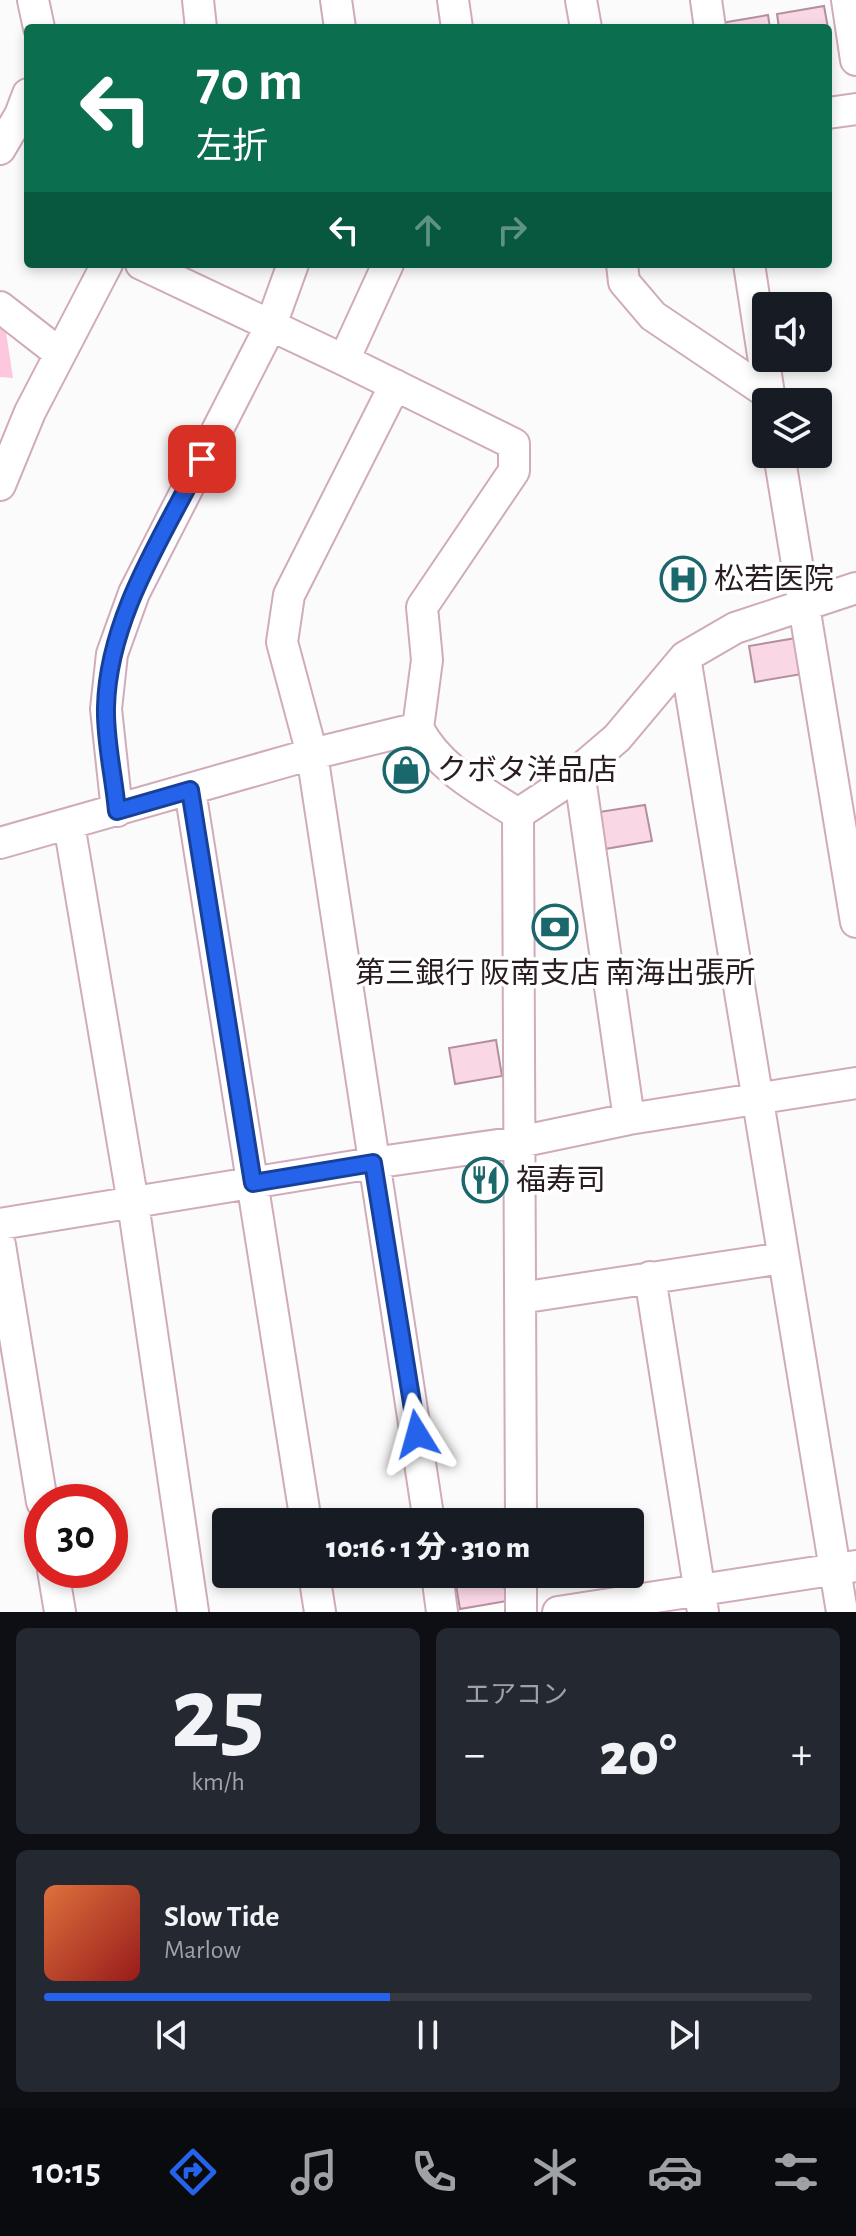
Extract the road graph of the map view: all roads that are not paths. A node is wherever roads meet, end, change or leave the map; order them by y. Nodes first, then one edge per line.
1 (33, 0) edge
2 (198, 0) edge
3 (336, 0) edge
4 (453, 0) edge
5 (581, 0) edge
6 (706, 0) edge
7 (847, 0) edge
8 (38, 24) edge
9 (201, 24) edge
10 (339, 24) edge
11 (456, 24) edge
12 (585, 24) edge
13 (709, 24) edge
14 (856, 60) edge
15 (24, 104) edge
16 (856, 109) edge
17 (832, 112) edge
18 (0, 149) edge
19 (105, 268) edge
20 (150, 268) edge
21 (292, 268) edge
22 (386, 268) edge
23 (622, 268) edge
24 (750, 268) edge
25 (0, 307) edge
26 (271, 325) junction
27 (59, 353) junction
28 (344, 360) junction
29 (395, 385) junction
30 (756, 388) edge
31 (768, 388) edge
32 (781, 468) edge
33 (0, 485) edge
34 (856, 588) edge
35 (802, 605) junction
36 (685, 657) junction
37 (418, 728) junction
38 (312, 754) junction
39 (579, 771) junction
40 (190, 790) junction
41 (117, 811) junction
42 (518, 814) junction
43 (69, 824) junction
44 (0, 843) edge
45 (856, 922) edge
46 (856, 1083) edge
47 (756, 1100) junction
48 (629, 1119) junction
49 (519, 1142) junction
50 (373, 1163) junction
51 (253, 1183) junction
52 (133, 1203) junction
53 (0, 1224) edge
54 (0, 1245) edge
55 (783, 1258) junction
56 (650, 1277) junction
57 (520, 1298) junction
58 (39, 1484) edge
59 (304, 1508) edge
60 (427, 1508) edge
61 (521, 1508) edge
62 (846, 1568) edge
63 (56, 1588) edge
64 (316, 1588) edge
65 (439, 1588) edge
66 (521, 1588) edge
67 (702, 1601) edge
68 (571, 1611) edge
69 (60, 1612) edge
70 (193, 1612) edge
71 (320, 1612) edge
72 (442, 1612) edge
73 (521, 1612) edge
74 (842, 1612) edge

1 - 8 street
2 - 9 street
3 - 10 street
4 - 11 street
5 - 12 street
6 - 13 street
7 - 14 street
15 - 18 street
16 - 17 street
19 - 27 street
20 - 26 street
21 - 26 street
22 - 28 street
23 - 30 street
24 - 31 street
25 - 27 street
26 - 28 street
26 - 41 street
27 - 33 street
28 - 29 street
29 - 37 street
29 - 38 street
32 - 35 street
34 - 35 street
35 - 36 street
35 - 45 street
36 - 39 street
36 - 47 street
37 - 38 street
37 - 42 street
38 - 40 street
38 - 50 street
39 - 42 street
39 - 48 street
40 - 41 street
40 - 51 street
41 - 43 street
42 - 49 street
43 - 44 street
43 - 52 street
46 - 47 street
47 - 48 street
47 - 55 street
48 - 49 street
49 - 50 street
49 - 57 street
50 - 51 street
50 - 60 street
51 - 52 street
51 - 59 street
52 - 53 street
52 - 70 street
54 - 58 street
55 - 56 street
55 - 62 street
56 - 57 street
56 - 67 street
57 - 61 street
62 - 67 street
62 - 74 street
63 - 69 street
64 - 71 street
65 - 72 street
66 - 73 street
67 - 68 street

